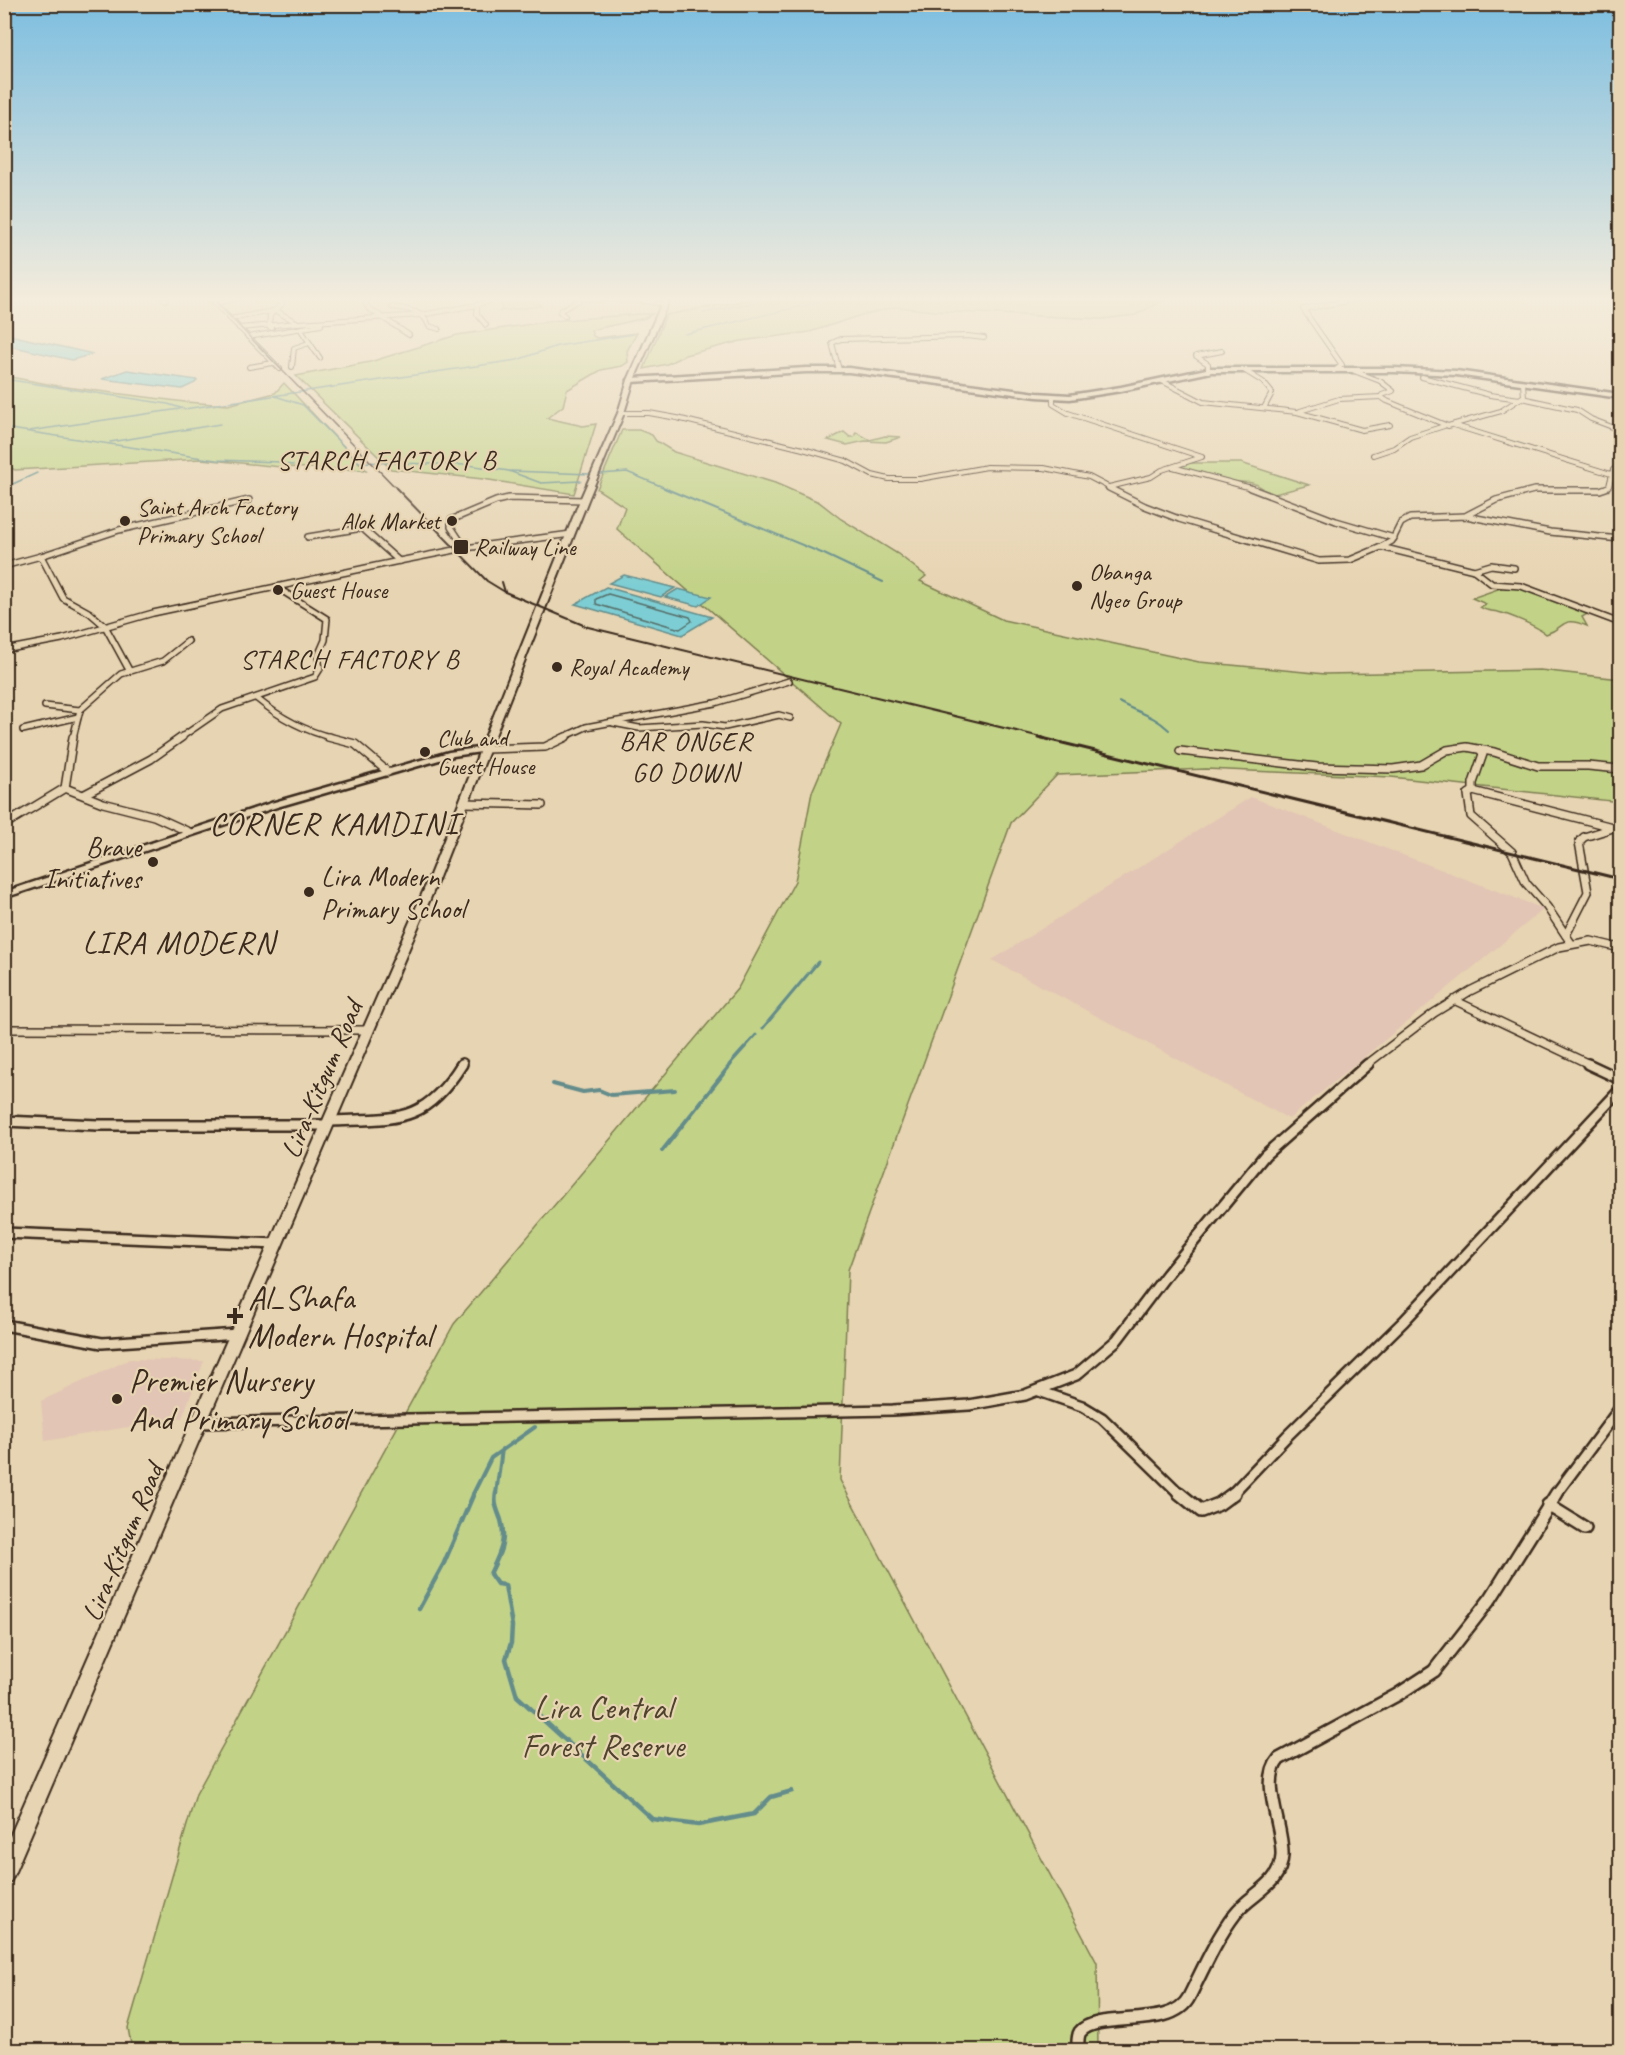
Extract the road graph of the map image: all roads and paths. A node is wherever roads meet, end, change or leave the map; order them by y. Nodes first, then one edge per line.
1 (627, 394) edge
2 (1028, 394) edge
3 (1093, 394) edge
4 (1187, 394) edge
5 (1272, 394) edge
6 (1387, 394) edge
7 (1486, 394) edge
8 (1524, 394) edge
9 (1603, 394) edge
10 (1620, 396) edge
11 (1053, 397) junction
12 (1381, 397) junction
13 (1522, 398) junction
14 (1264, 408) junction
15 (1298, 412) junction
16 (621, 413) junction
17 (1390, 425) dead end
18 (1449, 425) junction
19 (1620, 430) edge
20 (1373, 455) dead end
21 (1620, 465) edge
22 (1173, 466) junction
23 (1611, 474) junction
24 (1611, 483) junction
25 (1109, 487) junction
26 (1620, 489) edge
27 (249, 500) dead end
28 (584, 500) junction
29 (1466, 516) junction
30 (570, 534) junction
31 (308, 537) dead end
32 (1394, 538) junction
33 (1620, 539) edge
34 (1380, 547) junction
35 (465, 548) junction
36 (41, 556) junction
37 (399, 561) junction
38 (4, 566) edge
39 (1514, 568) dead end
40 (1474, 570) junction
41 (276, 587) junction
42 (1620, 623) edge
43 (105, 626) junction
44 (188, 641) dead end
45 (4, 650) edge
46 (129, 670) junction
47 (789, 681) dead end
48 (256, 698) junction
49 (45, 706) dead end
50 (79, 714) junction
51 (790, 718) dead end
52 (609, 722) junction
53 (23, 730) dead end
54 (485, 748) junction
55 (1180, 751) dead end
56 (1481, 752) junction
57 (1620, 769) edge
58 (388, 772) junction
59 (65, 788) junction
60 (1473, 791) junction
61 (84, 794) junction
62 (464, 803) junction
63 (542, 805) dead end
64 (4, 825) edge
65 (1618, 828) edge
66 (189, 832) junction
67 (4, 895) edge
68 (1568, 939) junction
69 (1620, 948) edge
70 (1454, 1000) junction
71 (4, 1029) edge
72 (368, 1030) junction
73 (463, 1063) dead end
74 (1620, 1079) edge
75 (1620, 1090) edge
76 (4, 1121) edge
77 (328, 1123) junction
78 (4, 1233) edge
79 (277, 1244) junction
80 (4, 1325) edge
81 (238, 1334) junction
82 (1039, 1391) junction
83 (1620, 1408) edge
84 (199, 1423) junction
85 (1548, 1506) junction
86 (1584, 1528) dead end
87 (4, 1874) edge
88 (1078, 2050) edge

1 - 16 main road, Lira-Kitgum Road
2 - 11 street
3 - 11 street
4 - 14 street
5 - 14 street
6 - 12 street
7 - 13 street
8 - 13 street
9 - 10 street
11 - 22 street
12 - 15 street
12 - 18 street
13 - 18 street
13 - 19 street
14 - 15 street
15 - 17 street
16 - 25 street
16 - 28 main road, Lira-Kitgum Road
18 - 20 street
18 - 23 street
21 - 23 street
22 - 25 street
22 - 32 street
23 - 24 street
24 - 26 street
24 - 29 street
25 - 34 street
27 - 36 street
28 - 30 main road, Lira-Kitgum Road
28 - 35 street
29 - 32 street
29 - 33 street
30 - 35 street
30 - 54 main road, Lira-Kitgum Road
31 - 37 street
32 - 34 street
34 - 40 street
35 - 37 street
36 - 38 street
36 - 43 street
37 - 41 street
39 - 40 street
40 - 42 street
41 - 43 street
41 - 48 street
43 - 45 street
43 - 46 street
44 - 46 street
46 - 50 street
47 - 52 street
48 - 58 street
48 - 61 street
49 - 50 street
50 - 53 street
50 - 59 street
51 - 52 street
52 - 54 street
54 - 58 street
54 - 62 main road, Lira-Kitgum Road
55 - 56 street
56 - 57 street
56 - 60 street
58 - 66 street
59 - 61 street
59 - 64 street
60 - 65 street
60 - 68 street
61 - 66 street
62 - 63 street
62 - 72 main road, Lira-Kitgum Road
65 - 68 street
66 - 67 street
68 - 69 street
68 - 70 street
70 - 74 street
70 - 82 street
71 - 72 street
72 - 77 main road, Lira-Kitgum Road
73 - 77 street
75 - 82 street
76 - 77 street
77 - 79 main road, Lira-Kitgum Road
78 - 79 street
79 - 81 main road, Lira-Kitgum Road
80 - 81 street
81 - 84 main road, Lira-Kitgum Road
82 - 84 street
83 - 85 street
84 - 87 main road, Lira-Kitgum Road
85 - 86 street
85 - 88 street

